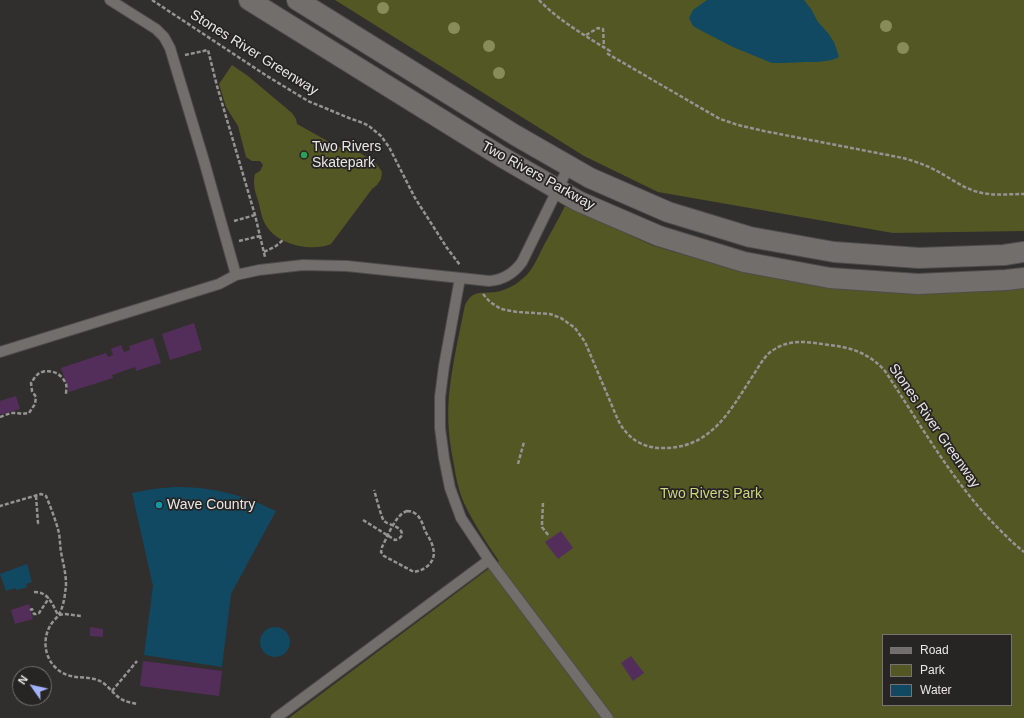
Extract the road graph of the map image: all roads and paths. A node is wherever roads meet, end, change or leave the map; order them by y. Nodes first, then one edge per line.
1 (110, 0) edge
2 (152, 0) edge
3 (249, 0) edge
4 (297, 0) edge
5 (539, 0) edge
6 (586, 36) junction
7 (604, 47) junction
8 (172, 58) junction
9 (569, 166) junction
10 (558, 189) junction
11 (1024, 194) edge
12 (255, 215) junction
13 (222, 224) junction
14 (260, 236) junction
15 (283, 240) dead end
16 (228, 244) junction
17 (264, 252) junction
18 (1024, 252) edge
19 (462, 267) dead end
20 (268, 268) junction
21 (236, 275) junction
22 (460, 278) junction
23 (1024, 278) edge
24 (481, 292) dead end
25 (0, 352) edge
26 (66, 394) dead end
27 (0, 417) edge
28 (524, 442) dead end
29 (518, 464) dead end
30 (374, 490) dead end
31 (36, 496) junction
32 (543, 504) dead end
33 (0, 506) edge
34 (363, 520) dead end
35 (36, 524) dead end
36 (393, 526) junction
37 (388, 535) junction
38 (548, 536) dead end
39 (1024, 552) edge
40 (489, 560) junction
41 (34, 592) dead end
42 (49, 598) junction
43 (30, 610) dead end
44 (58, 616) junction
45 (81, 616) dead end
46 (137, 661) dead end
47 (112, 691) junction
48 (138, 704) dead end
49 (276, 718) edge
50 (608, 718) edge

1 - 8 lane
2 - 19 path, Stones River Greenway
3 - 10 street, Two Rivers Parkway
4 - 9 street, Two Rivers Parkway
5 - 6 path
6 - 7 path
6 - 7 path
7 - 11 path
8 - 12 path
8 - 13 lane
9 - 10 lane
9 - 18 street, Two Rivers Parkway
10 - 22 lane
10 - 23 street, Two Rivers Parkway
12 - 13 path
12 - 14 path
13 - 16 lane
14 - 16 path
14 - 17 path
15 - 17 path
16 - 21 lane
17 - 20 path
20 - 21 lane
20 - 22 lane
21 - 25 lane
22 - 40 lane
24 - 39 path, Stones River Greenway
26 - 27 path
28 - 29 path
30 - 36 path
31 - 33 path
31 - 35 path
31 - 44 path
32 - 38 path
34 - 37 path
36 - 37 path
36 - 37 path
36 - 37 path
40 - 49 lane
40 - 50 lane
41 - 42 path
42 - 43 path
42 - 44 path
44 - 45 path
44 - 47 path
46 - 47 path
47 - 48 path

